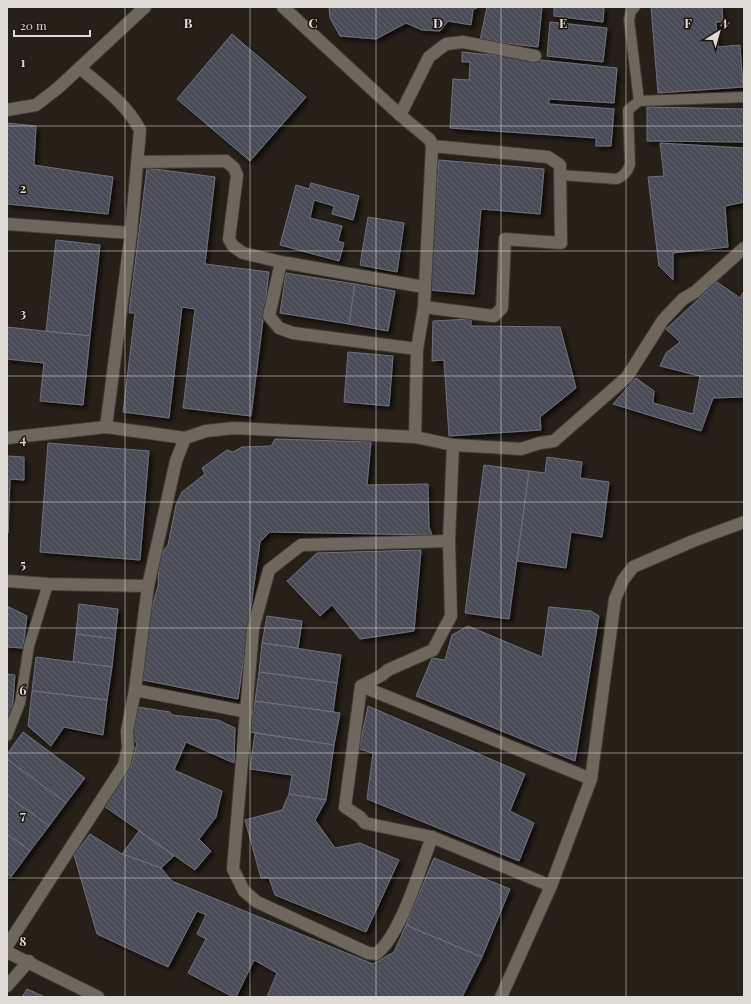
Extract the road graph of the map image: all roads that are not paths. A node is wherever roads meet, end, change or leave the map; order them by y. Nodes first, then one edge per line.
1 (146, 7) edge
2 (283, 7) edge
3 (635, 7) edge
4 (535, 56) dead end
5 (80, 68) junction
6 (744, 97) edge
7 (639, 101) junction
8 (7, 110) edge
9 (400, 115) junction
10 (432, 146) junction
11 (138, 162) junction
12 (560, 175) junction
13 (7, 224) edge
14 (131, 233) junction
15 (744, 248) edge
16 (281, 262) junction
17 (424, 287) junction
18 (424, 307) junction
19 (416, 349) junction
20 (106, 427) junction
21 (415, 437) junction
22 (7, 438) edge
23 (185, 438) junction
24 (453, 445) junction
25 (744, 522) edge
26 (448, 541) junction
27 (7, 582) edge
28 (48, 584) junction
29 (148, 586) junction
30 (361, 686) junction
31 (135, 690) junction
32 (247, 712) junction
33 (7, 736) edge
34 (591, 779) junction
35 (432, 837) junction
36 (550, 886) junction
37 (7, 946) edge
38 (7, 952) edge
39 (29, 961) junction
40 (7, 986) edge
41 (98, 997) edge
42 (501, 997) edge

1 - 5 street
2 - 9 street
3 - 7 lane
4 - 9 street
5 - 8 street
5 - 11 street
6 - 7 lane
7 - 12 lane
9 - 10 street
10 - 12 street
10 - 17 street
11 - 14 street
11 - 16 street
12 - 18 street
13 - 14 street
14 - 20 street
15 - 24 street
16 - 17 street
16 - 19 street
17 - 18 street
18 - 19 street
19 - 21 street
20 - 22 street
20 - 23 street
21 - 23 street
21 - 24 street
23 - 29 street
24 - 26 street
25 - 34 street
26 - 30 street
26 - 32 street
27 - 28 street
28 - 29 street
28 - 33 lane
29 - 31 street
30 - 34 street
30 - 35 street
31 - 32 street
31 - 37 street
32 - 35 street
34 - 36 street
35 - 36 street
36 - 42 street
38 - 39 street
39 - 40 street
39 - 41 street

